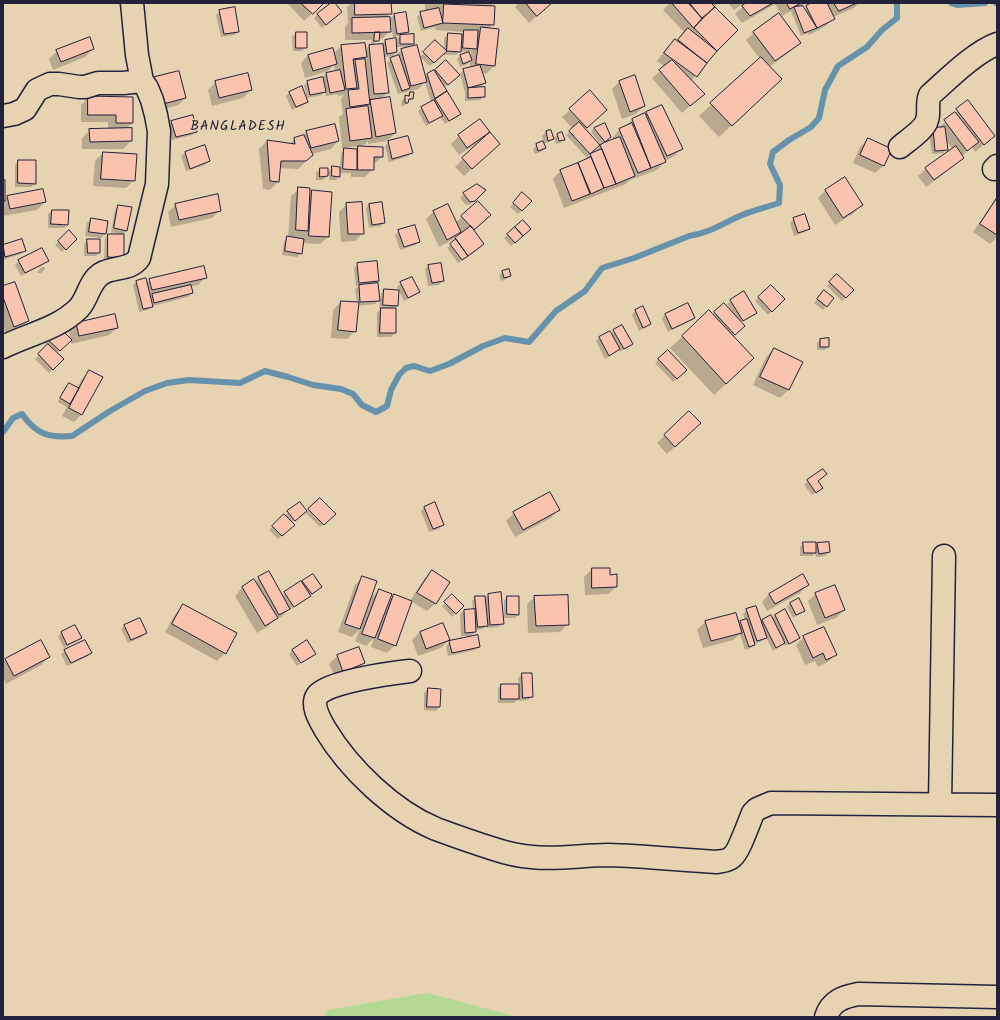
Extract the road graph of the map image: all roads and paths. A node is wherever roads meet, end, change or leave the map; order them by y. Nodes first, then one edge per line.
1 (132, 3) edge
2 (997, 44) edge
3 (142, 81) junction
4 (3, 116) edge
5 (900, 147) dead end
6 (3, 347) edge
7 (944, 556) dead end
8 (410, 671) dead end
9 (940, 804) junction
10 (997, 805) edge
11 (997, 997) edge
12 (826, 1017) edge

1 - 3 street
2 - 5 street
3 - 4 street
3 - 6 street
7 - 9 street
8 - 9 street
9 - 10 street
11 - 12 street

